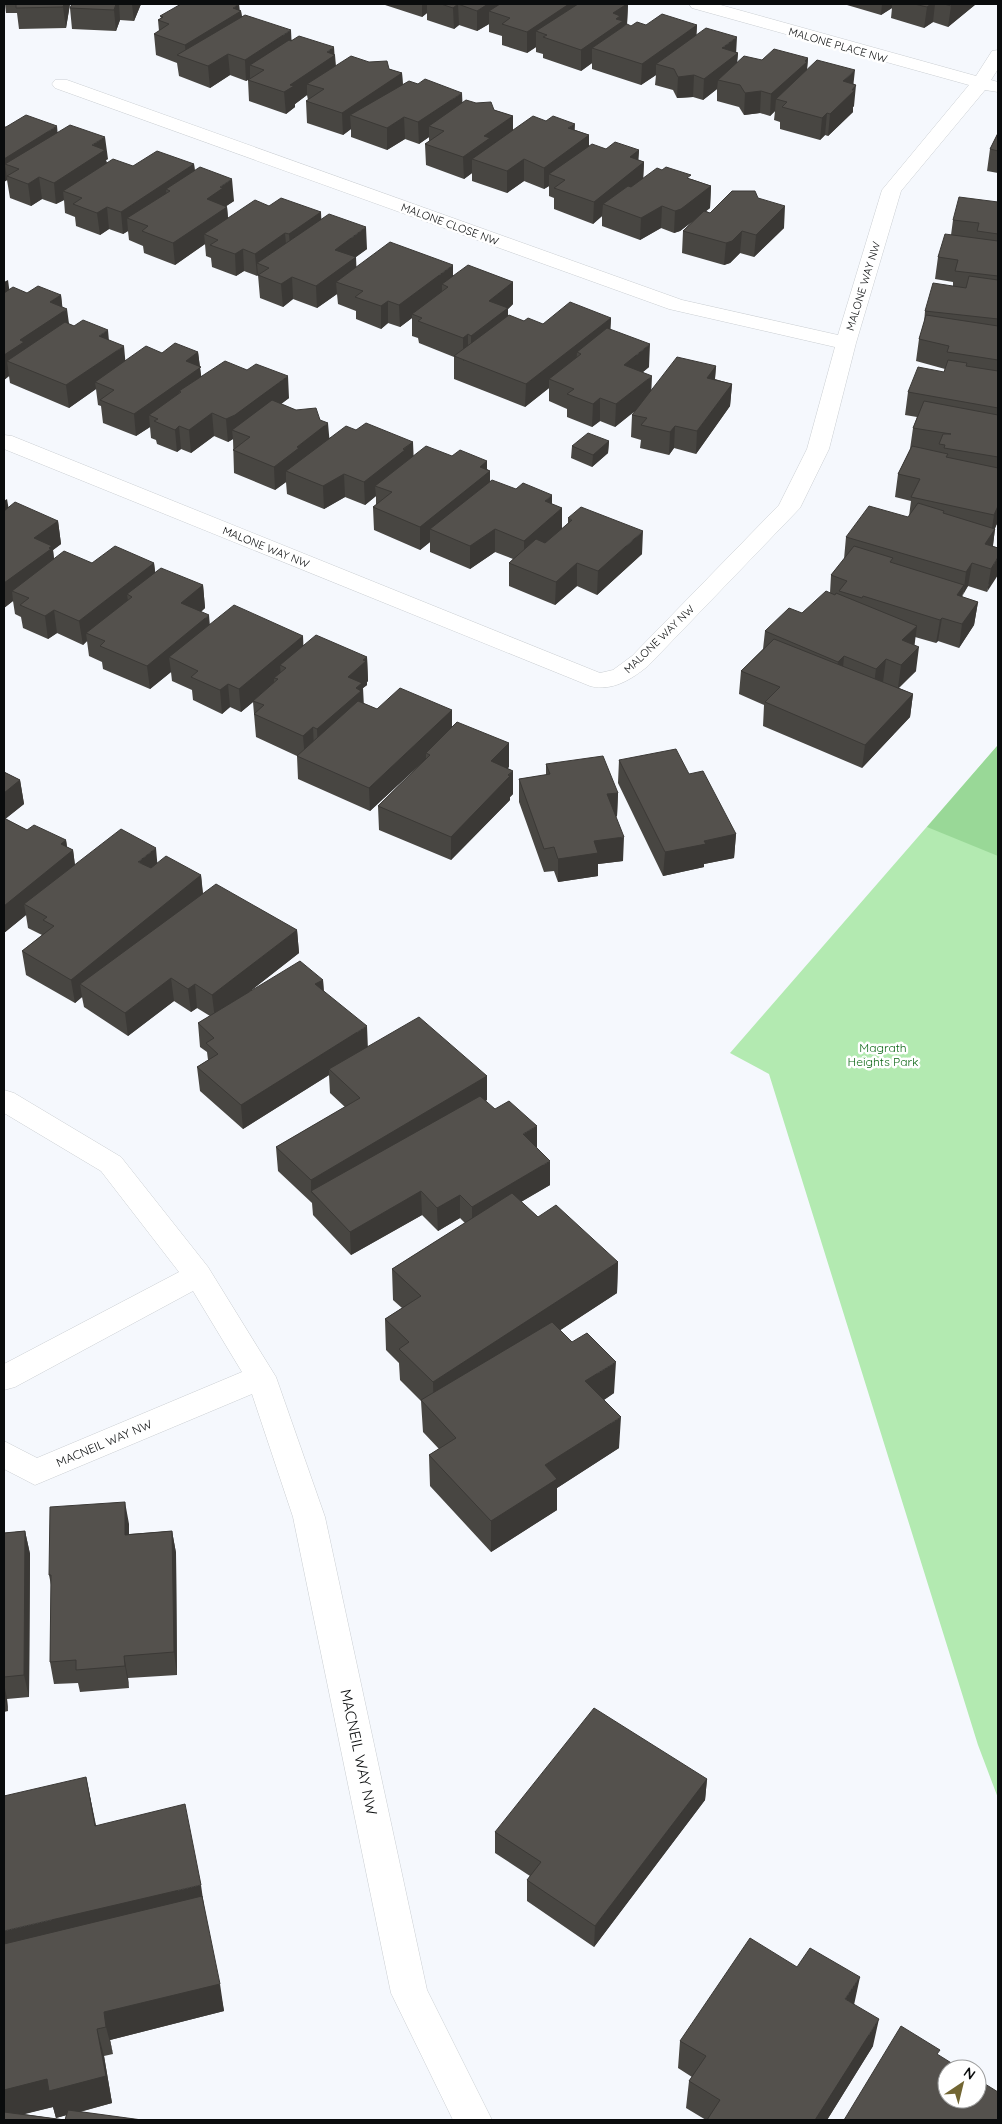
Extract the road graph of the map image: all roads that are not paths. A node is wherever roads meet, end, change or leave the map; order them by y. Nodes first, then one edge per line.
1 (698, 4) edge
2 (998, 55) edge
3 (61, 84) dead end
4 (992, 84) edge
5 (846, 343) junction
6 (4, 441) edge
7 (4, 1100) edge
8 (198, 1275) junction
9 (261, 1377) junction
10 (4, 1378) edge
11 (4, 1454) edge
12 (472, 2120) edge

1 - 4 street, MALONE PLACE NW
2 - 4 street, MALONE WAY NW
3 - 5 street, MALONE CLOSE NW
4 - 5 street, MALONE WAY NW
5 - 6 street, MALONE WAY NW
7 - 8 street, MACNEIL WAY NW
8 - 9 street, MACNEIL WAY NW
8 - 10 street
9 - 11 street, MACNEIL WAY NW
9 - 12 street, MACNEIL WAY NW

